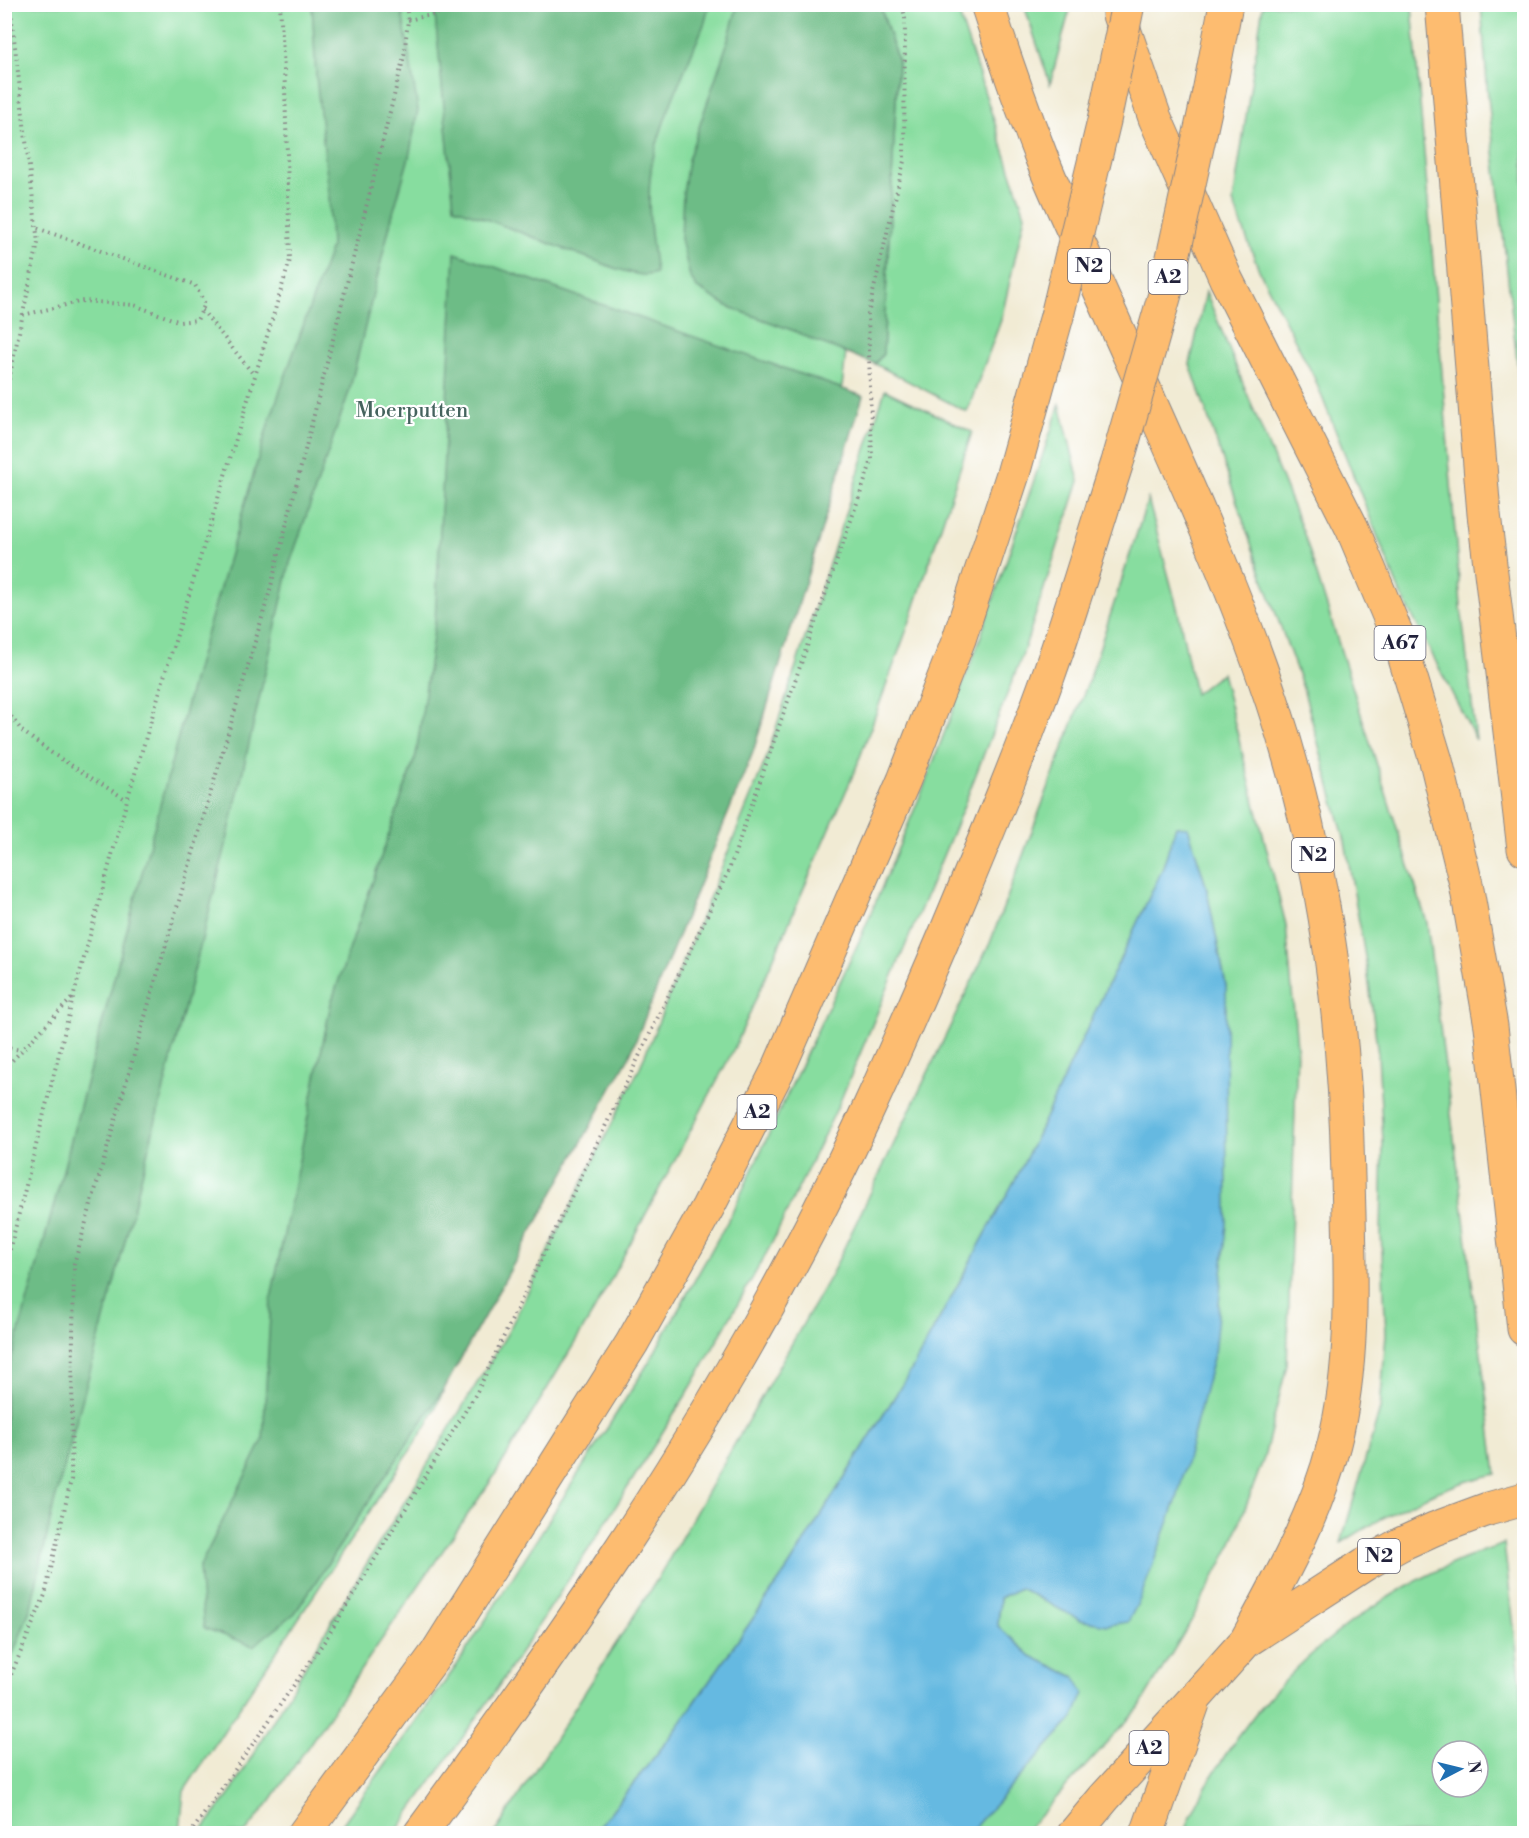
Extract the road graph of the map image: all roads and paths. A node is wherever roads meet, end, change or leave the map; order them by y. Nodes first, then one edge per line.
1 (10, 4) edge
2 (280, 4) edge
3 (406, 4) edge
4 (446, 4) edge
5 (902, 4) edge
6 (987, 4) edge
7 (1116, 4) edge
8 (1128, 4) edge
9 (1226, 4) edge
10 (1442, 4) edge
11 (408, 20) junction
12 (36, 228) junction
13 (202, 310) junction
14 (23, 315) junction
15 (254, 376) junction
16 (4, 403) edge
17 (4, 707) edge
18 (127, 800) junction
19 (1524, 849) edge
20 (73, 998) junction
21 (4, 1047) edge
22 (22, 1051) junction
23 (4, 1069) edge
24 (4, 1273) edge
25 (1524, 1329) edge
26 (1524, 1499) edge
27 (1246, 1641) junction
28 (4, 1691) edge
29 (1195, 1698) junction
30 (190, 1833) edge
31 (304, 1833) edge
32 (420, 1833) edge
33 (1074, 1833) edge
34 (1147, 1833) edge

1 - 12 path
2 - 15 path
3 - 11 path
4 - 11 path
5 - 30 path
6 - 27 highway, N2
7 - 25 highway, A67
8 - 31 highway, A2, bridge
9 - 32 highway, A2, bridge
10 - 19 highway
11 - 28 path
12 - 13 path
12 - 14 path
13 - 14 path
13 - 15 path
14 - 16 path
15 - 18 path
17 - 18 path
18 - 20 path
20 - 22 path
20 - 24 path
21 - 22 path
22 - 23 path
26 - 27 highway, N2
27 - 29 highway, N2
29 - 33 highway, A2
29 - 34 highway, N2

